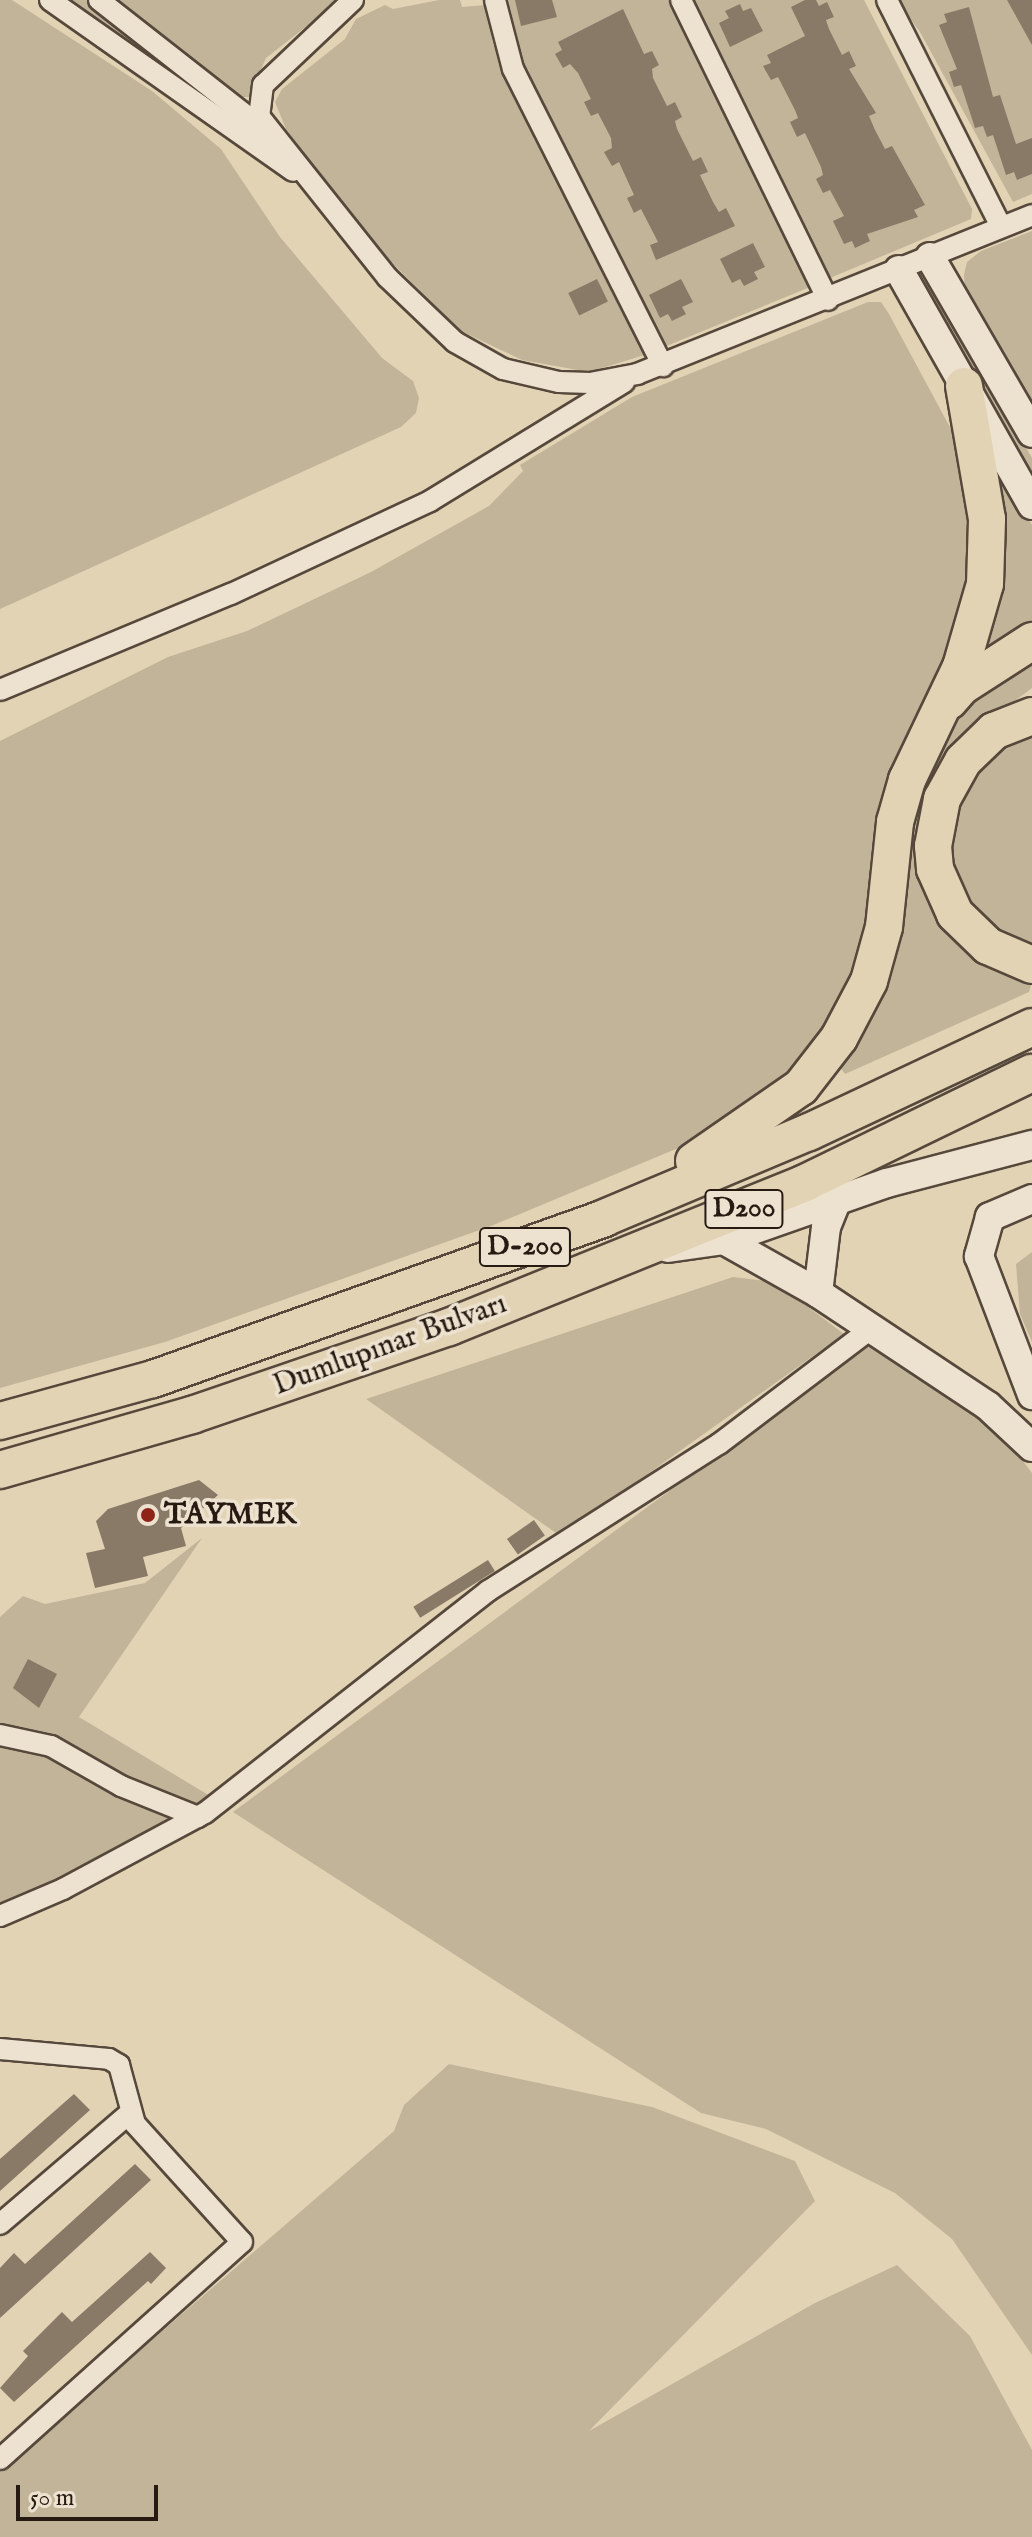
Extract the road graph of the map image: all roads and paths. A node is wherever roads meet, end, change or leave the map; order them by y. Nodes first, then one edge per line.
1 (50, 0) edge
2 (99, 0) edge
3 (353, 0) edge
4 (495, 0) edge
5 (681, 0) edge
6 (887, 0) edge
7 (270, 134) junction
8 (310, 182) junction
9 (1032, 215) edge
10 (1001, 227) junction
11 (930, 257) junction
12 (899, 270) junction
13 (828, 300) junction
14 (663, 366) junction
15 (637, 374) junction
16 (964, 386) junction
17 (1032, 433) edge
18 (1032, 505) edge
19 (1032, 641) edge
20 (0, 690) edge
21 (1032, 696) edge
22 (940, 711) junction
23 (1032, 716) edge
24 (994, 731) junction
25 (1032, 965) edge
26 (1032, 1027) edge
27 (1032, 1073) edge
28 (1032, 1145) edge
29 (1032, 1199) edge
30 (837, 1200) junction
31 (604, 1218) junction
32 (724, 1240) junction
33 (640, 1253) junction
34 (818, 1293) junction
35 (872, 1328) junction
36 (1032, 1395) edge
37 (0, 1421) edge
38 (1032, 1447) edge
39 (0, 1470) edge
40 (0, 1735) edge
41 (198, 1817) junction
42 (0, 1916) edge
43 (0, 2049) edge
44 (130, 2113) junction
45 (0, 2224) edge
46 (0, 2459) edge

1 - 8 street
2 - 7 street
3 - 7 street
4 - 14 street
5 - 13 street
6 - 10 street
7 - 8 street
8 - 15 street
9 - 10 street
10 - 11 street
11 - 12 street
11 - 17 main road
12 - 13 street
12 - 16 main road
13 - 14 street
14 - 15 street
15 - 20 street
16 - 18 main road
16 - 22 highway
19 - 22 highway
21 - 24 highway
22 - 31 highway
23 - 24 highway
24 - 25 highway
26 - 31 highway, Dumlupınar Bulvarı / D-200
27 - 33 highway, Dumlupınar Bulvarı / D200
28 - 30 main road
29 - 36 main road
30 - 32 main road
30 - 34 main road
31 - 37 highway, Dumlupınar Bulvarı / D-200
32 - 33 main road
32 - 34 main road
33 - 39 highway, Dumlupınar Bulvarı / D200
34 - 35 main road
35 - 38 main road
35 - 41 street
40 - 41 street
41 - 42 street
43 - 44 street
44 - 45 street
44 - 46 street

